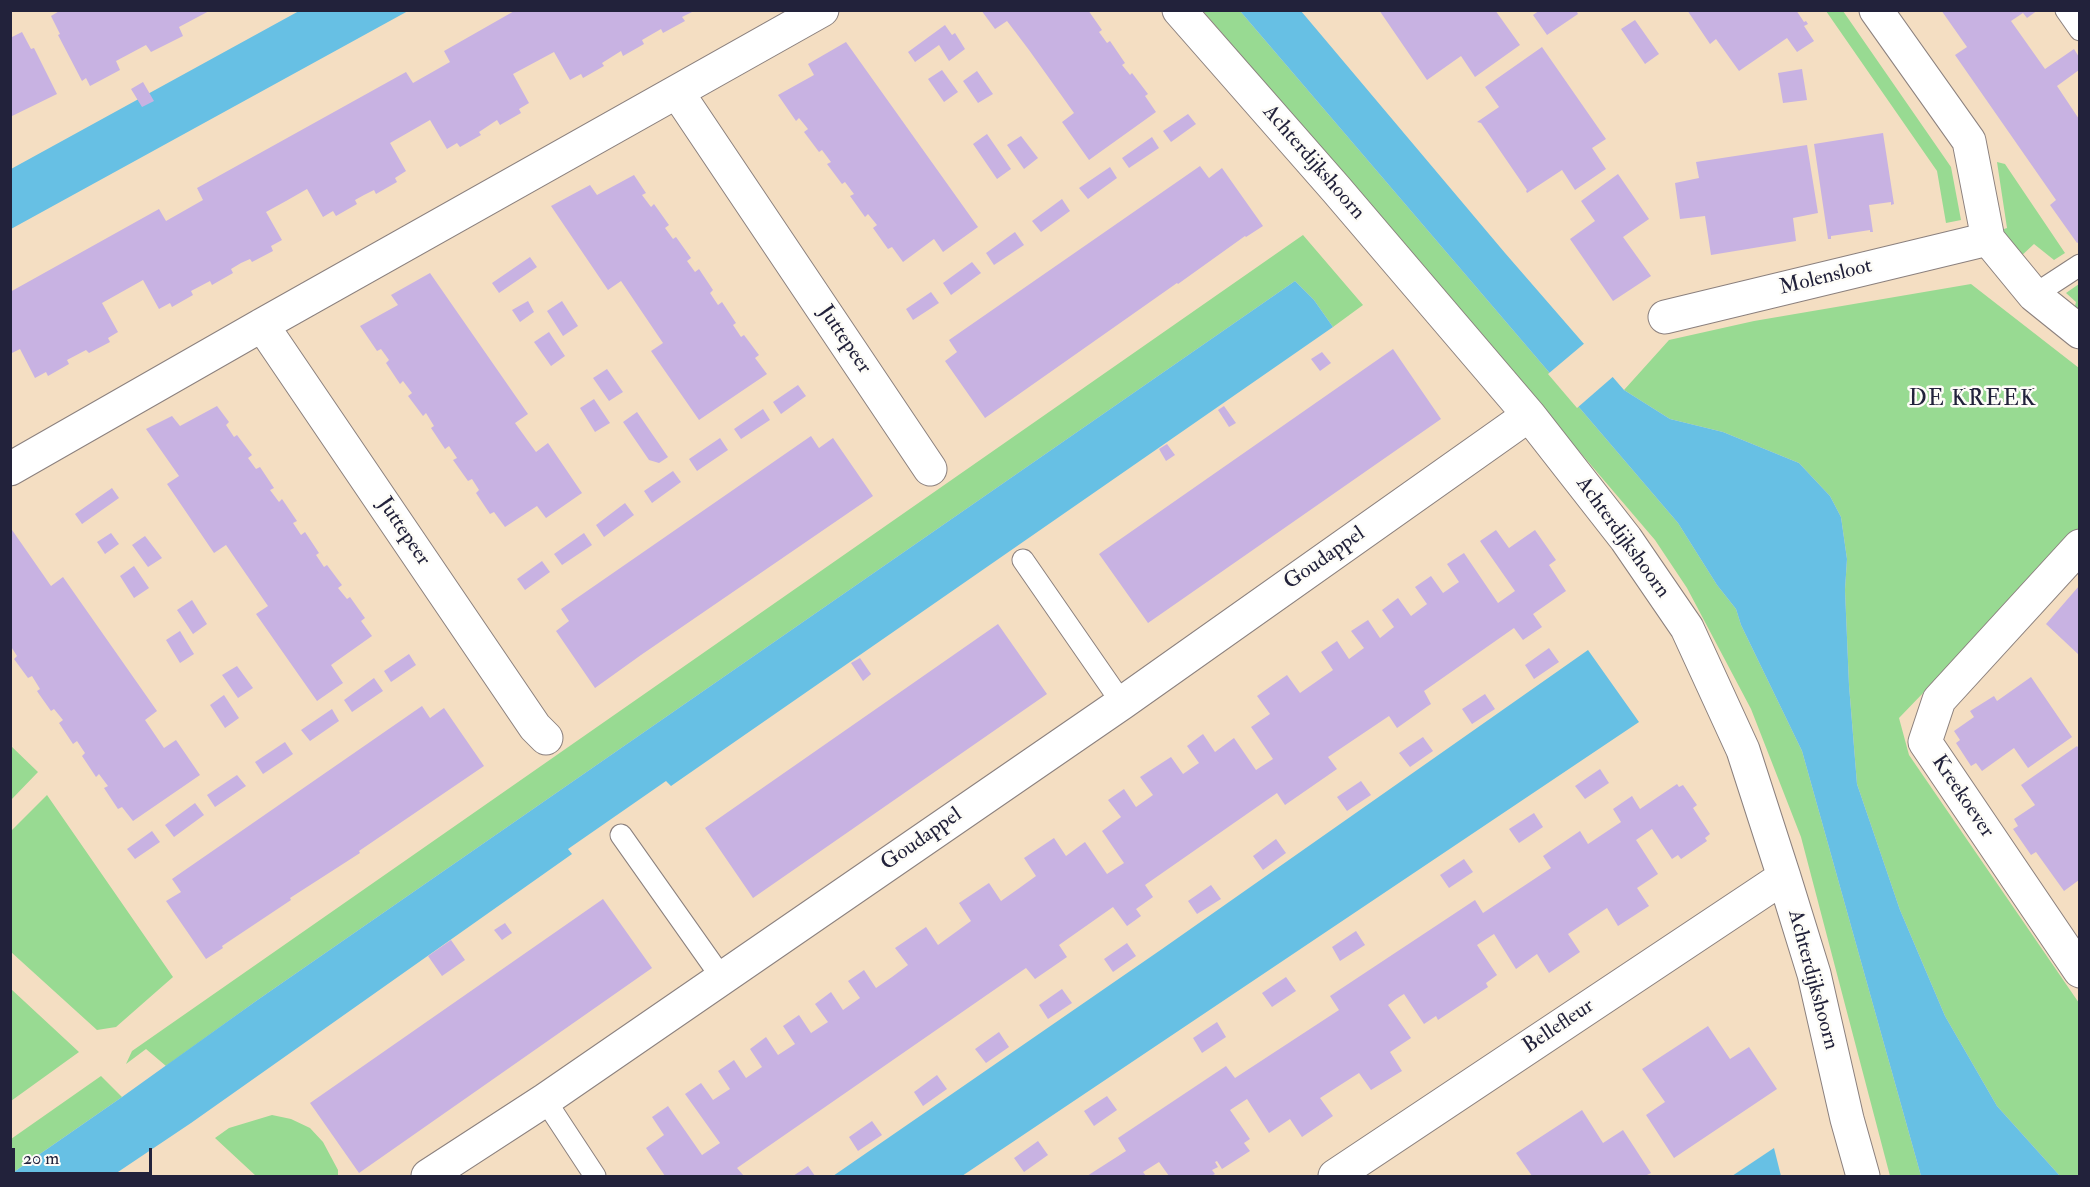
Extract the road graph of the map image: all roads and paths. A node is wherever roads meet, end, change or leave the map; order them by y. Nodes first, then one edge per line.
1 (822, 10) edge
2 (1179, 10) edge
3 (1876, 10) edge
4 (2066, 10) edge
5 (2079, 30) edge
6 (677, 92) junction
7 (1988, 238) junction
8 (2079, 265) edge
9 (2034, 295) junction
10 (1665, 317) dead end
11 (262, 325) junction
12 (2079, 332) edge
13 (1528, 415) junction
14 (10, 469) edge
15 (930, 469) dead end
16 (2079, 546) edge
17 (1023, 561) dead end
18 (1122, 703) junction
19 (546, 738) dead end
20 (621, 835) dead end
21 (1784, 877) junction
22 (2079, 971) edge
23 (722, 978) junction
24 (544, 1101) junction
25 (428, 1176) edge
26 (595, 1176) edge
27 (1335, 1176) edge
28 (1863, 1176) edge

1 - 6 street
2 - 13 street, Achterdijkshoorn
3 - 7 street
4 - 5 lane
6 - 11 street
6 - 15 street, Juttepeer
7 - 9 street
7 - 10 street, Molensloot
8 - 9 lane
9 - 12 street
11 - 14 street
11 - 19 street, Juttepeer
13 - 18 street, Goudappel
13 - 21 street, Achterdijkshoorn
16 - 22 street, Kreekoever
17 - 18 lane
18 - 23 street, Goudappel
20 - 23 lane
21 - 27 street, Bellefleur
21 - 28 street, Achterdijkshoorn
23 - 24 street, Goudappel
24 - 25 street, Goudappel
24 - 26 lane

